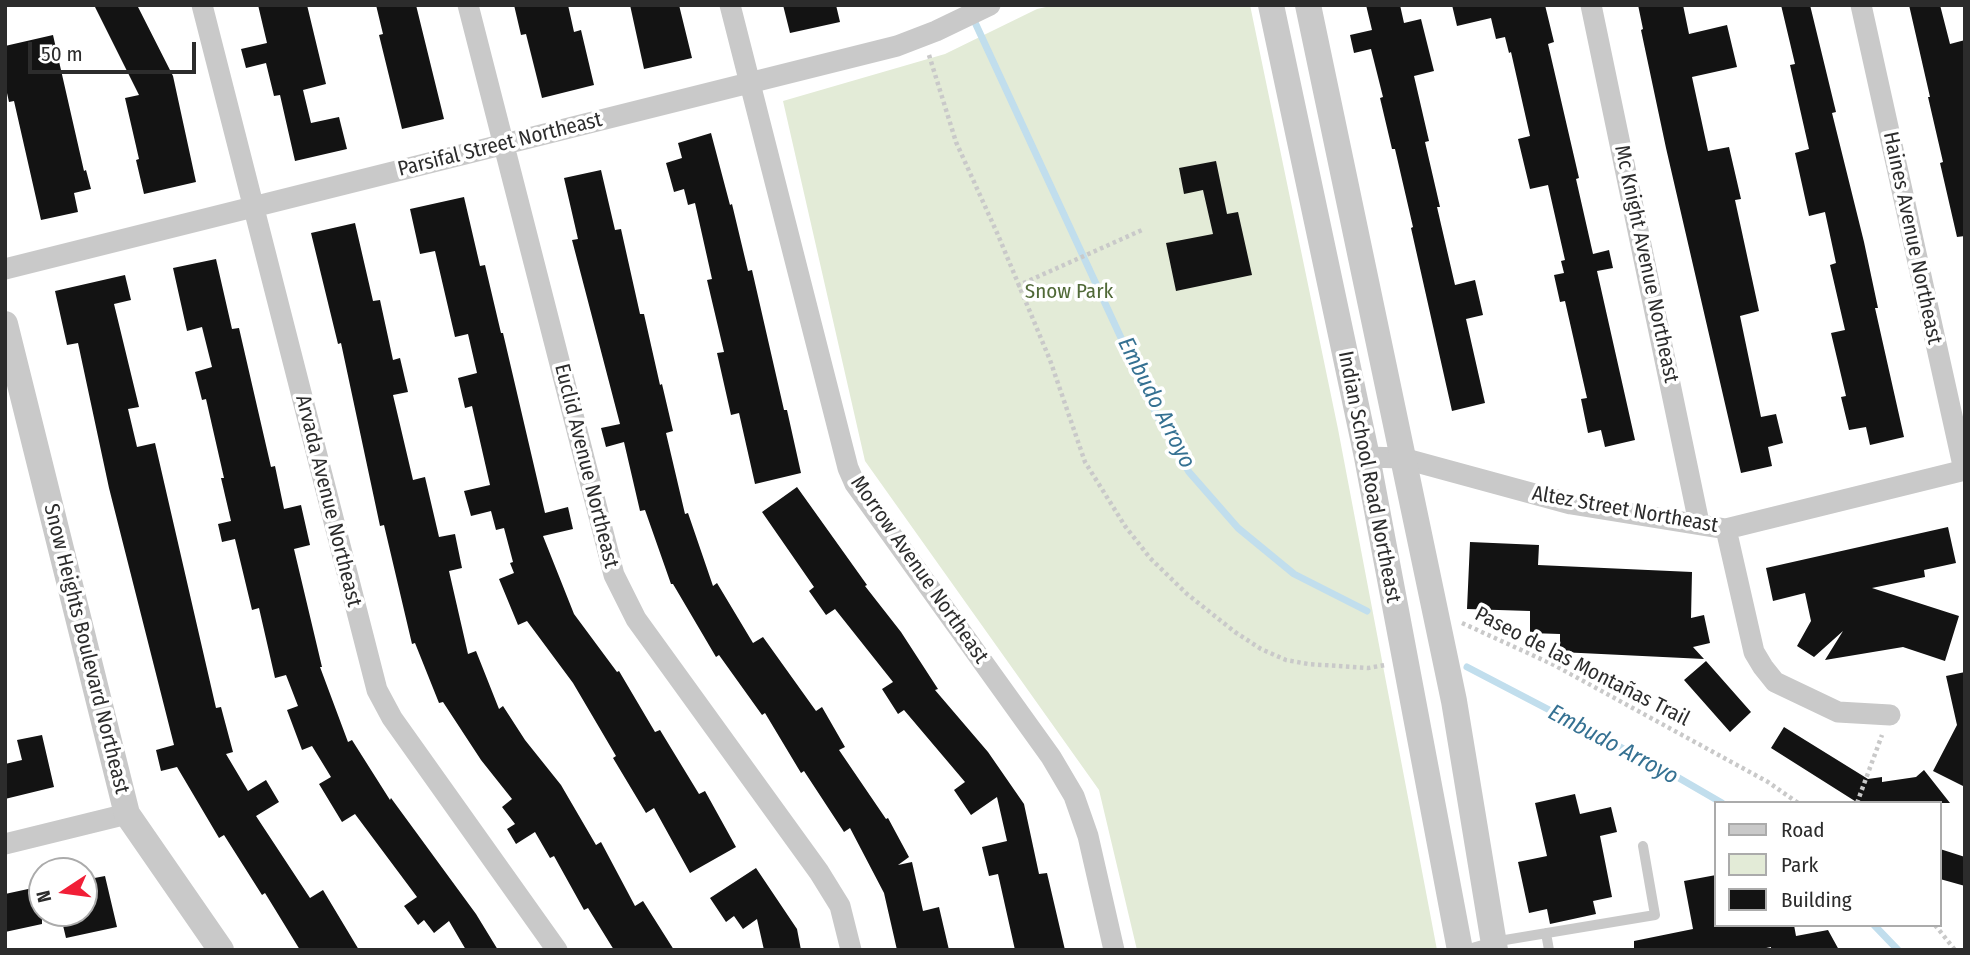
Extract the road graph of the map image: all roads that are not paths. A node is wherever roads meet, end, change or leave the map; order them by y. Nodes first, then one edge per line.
1 (202, 5) edge
2 (468, 5) edge
3 (730, 5) edge
4 (990, 5) edge
5 (1271, 5) edge
6 (1308, 5) edge
7 (1591, 5) edge
8 (1861, 5) edge
9 (750, 81) junction
10 (505, 145) junction
11 (255, 207) junction
12 (5, 270) edge
13 (5, 324) edge
14 (1367, 457) junction
15 (1402, 458) junction
16 (1964, 470) edge
17 (1699, 523) junction
18 (1726, 529) junction
19 (1890, 715) road end
20 (127, 814) junction
21 (5, 844) edge
22 (1643, 846) dead end
23 (1546, 933) junction
24 (1494, 946) edge
25 (221, 950) edge
26 (557, 950) edge
27 (851, 950) edge
28 (1114, 950) edge
29 (1462, 950) edge
30 (1549, 950) edge

1 - 11 street, Arvada Avenue Northeast
2 - 10 street, Euclid Avenue Northeast
3 - 9 street, Morrow Avenue Northeast
4 - 9 street, Parsifal Street Northeast
5 - 14 street, Indian School Road Northeast
6 - 15 street, Indian School Road Northeast
7 - 17 street, Mc Knight Avenue Northeast
8 - 16 street, Haines Avenue Northeast
9 - 10 street, Parsifal Street Northeast
9 - 28 street, Morrow Avenue Northeast
10 - 11 street, Parsifal Street Northeast
10 - 27 street, Euclid Avenue Northeast
11 - 12 street, Parsifal Street Northeast
11 - 26 street, Arvada Avenue Northeast
13 - 20 street, Snow Heights Boulevard Northeast
14 - 15 street, Altez Street Northeast
14 - 29 street, Indian School Road Northeast
15 - 17 street, Altez Street Northeast
15 - 24 street, Indian School Road Northeast
16 - 18 street, Altez Street Northeast
17 - 18 street, Altez Street Northeast
18 - 19 street
20 - 21 street
20 - 25 street, Snow Heights Boulevard Northeast
22 - 23 lane
23 - 24 lane
23 - 30 lane
24 - 29 lane

